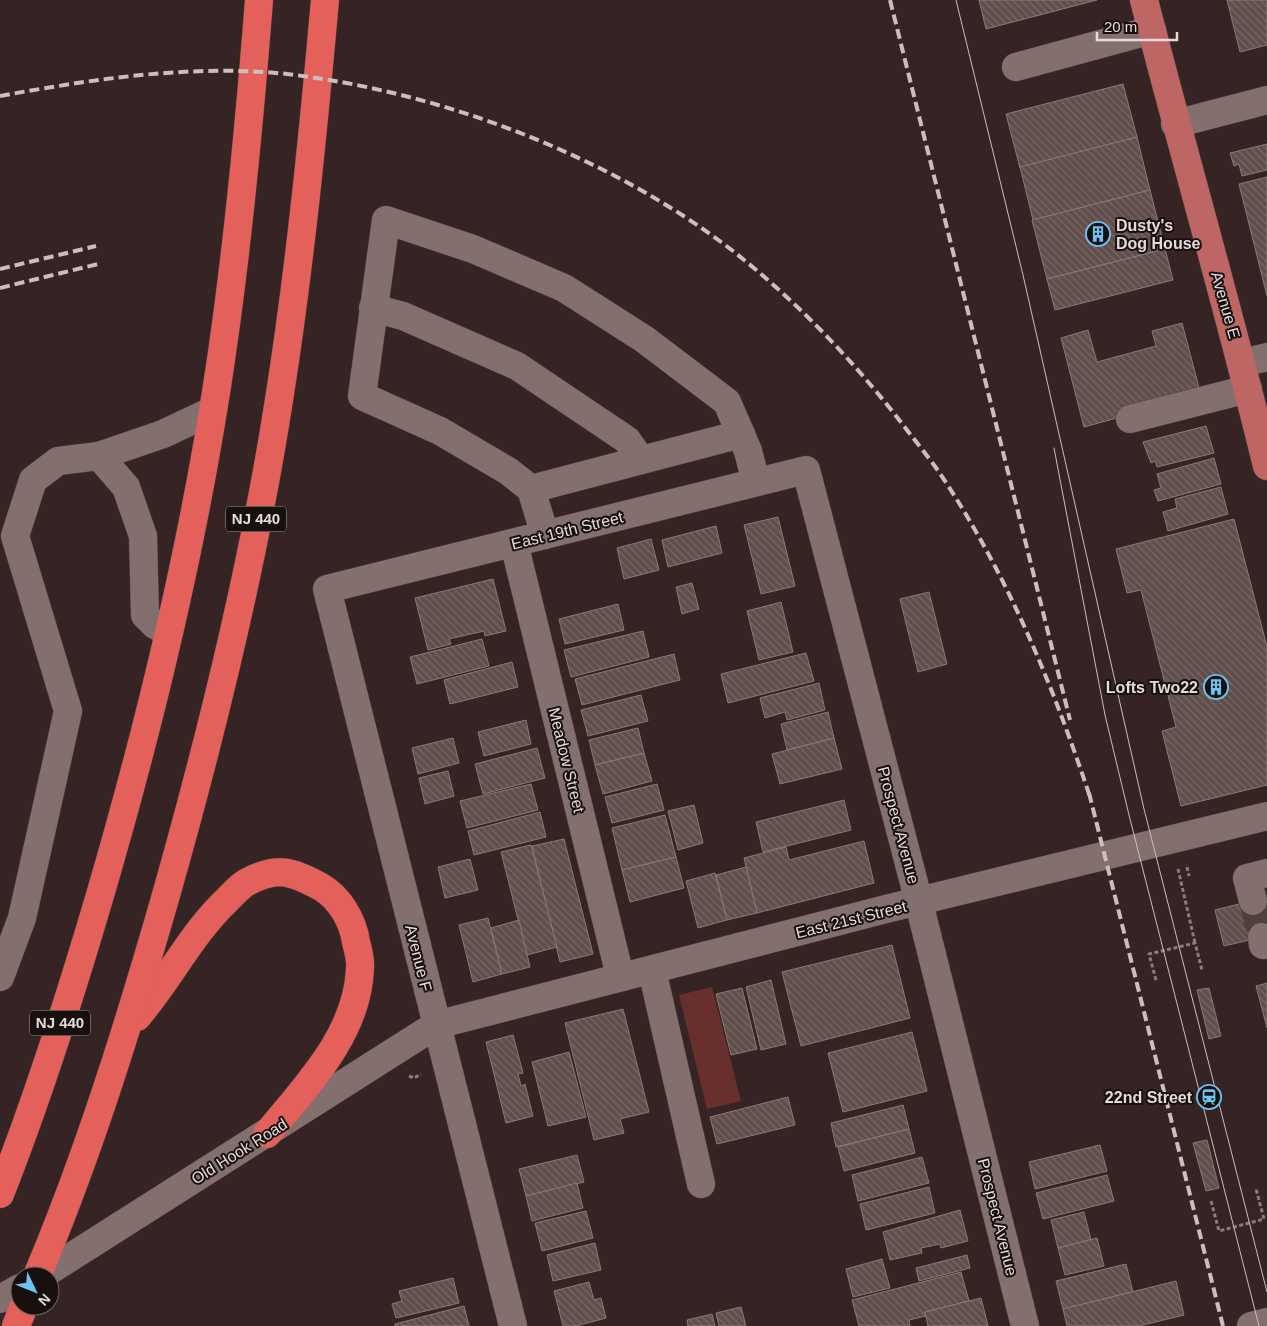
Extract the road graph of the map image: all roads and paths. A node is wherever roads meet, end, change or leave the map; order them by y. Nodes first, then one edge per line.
1 (259, 0) edge
2 (325, 0) edge
3 (1144, 0) edge
4 (1152, 30) junction
5 (1016, 67) dead end
6 (1267, 100) edge
7 (1175, 124) junction
8 (373, 308) junction
9 (1252, 370) edge
10 (212, 412) junction
11 (1130, 419) dead end
12 (741, 434) junction
13 (99, 456) junction
14 (641, 460) junction
15 (1267, 466) edge
16 (806, 470) joint
17 (756, 482) junction
18 (531, 489) junction
19 (546, 535) junction
20 (514, 543) junction
21 (327, 589) joint
22 (169, 632) junction
23 (1267, 816) edge
24 (1187, 867) dead end
25 (1178, 869) dead end
26 (1267, 873) edge
27 (1189, 876) dead end
28 (1253, 901) tunnel mouth
29 (919, 902) junction
30 (1195, 943) junction
31 (652, 970) junction
32 (1202, 970) dead end
33 (620, 976) junction
34 (0, 977) edge
35 (1156, 980) dead end
36 (436, 1025) junction
37 (127, 1027) junction
38 (267, 1134) junction
39 (701, 1184) dead end
40 (1256, 1189) dead end
41 (0, 1194) edge
42 (1211, 1201) dead end
43 (1266, 1218) edge
44 (40, 1266) edge
45 (57, 1266) edge
46 (1267, 1322) edge
47 (513, 1326) edge
48 (1025, 1326) edge
49 (1251, 1326) edge

1 - 10 highway, NJ 440
2 - 37 highway, NJ 440
3 - 4 main road, Avenue E
4 - 5 street
4 - 7 main road, Avenue E
6 - 7 street
7 - 9 main road, Avenue E
8 - 12 street
8 - 14 street
8 - 18 street
9 - 11 street
9 - 15 main road, Avenue E
10 - 13 street
10 - 22 highway, NJ 440
12 - 14 street
12 - 17 street
13 - 22 street
13 - 34 street
14 - 18 street
16 - 17 street, East 19th Street
16 - 29 street, Prospect Avenue
17 - 19 street, East 19th Street
18 - 19 street
19 - 20 street, East 19th Street
20 - 21 street, East 19th Street
20 - 33 street, Meadow Street
21 - 36 street, Avenue F
22 - 41 highway, NJ 440
23 - 29 street, East 21st Street
24 - 27 path
25 - 30 path
26 - 28 street
29 - 31 street, East 21st Street
29 - 48 street, Prospect Avenue
30 - 32 path
30 - 35 path
31 - 33 street, East 21st Street
31 - 39 street
33 - 36 street, East 21st Street
36 - 38 street, Old Hook Road
36 - 47 street, Avenue F
37 - 38 highway
37 - 44 highway, NJ 440
38 - 45 street, Old Hook Road
40 - 43 path
42 - 43 path
46 - 49 street

